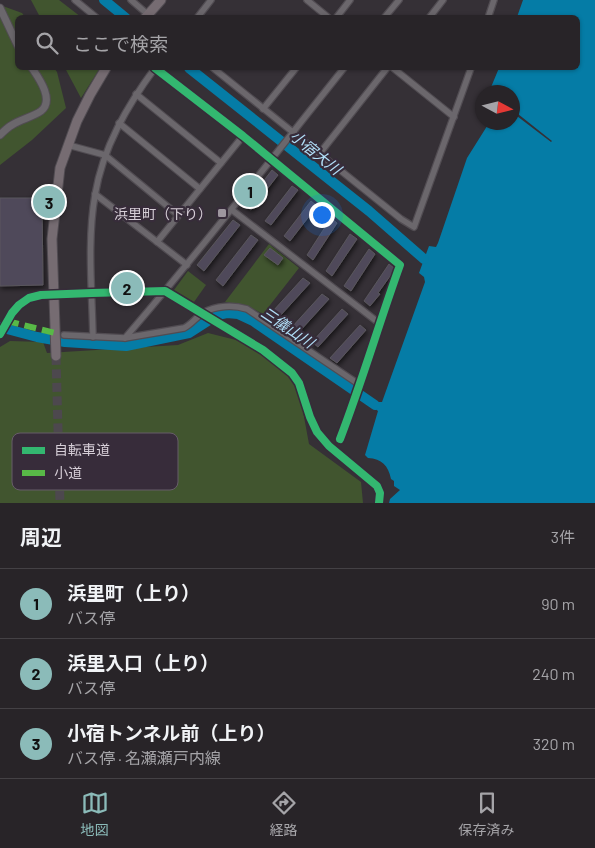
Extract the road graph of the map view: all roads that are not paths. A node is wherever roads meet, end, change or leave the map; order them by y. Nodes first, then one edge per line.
1 (75, 0) edge
2 (131, 0) edge
3 (160, 0) edge
4 (211, 0) edge
5 (307, 0) edge
6 (350, 0) edge
7 (399, 0) edge
8 (443, 0) edge
9 (494, 0) edge
10 (0, 8) edge
11 (93, 15) edge
12 (146, 15) edge
13 (149, 15) edge
14 (199, 15) edge
15 (325, 15) edge
16 (338, 15) edge
17 (386, 15) edge
18 (430, 15) edge
19 (489, 15) edge
20 (15, 40) edge
21 (33, 70) edge
22 (105, 70) edge
23 (154, 70) edge
24 (158, 70) edge
25 (215, 70) edge
26 (294, 70) edge
27 (342, 70) edge
28 (385, 70) edge
29 (395, 70) edge
30 (470, 70) edge
31 (136, 94) junction
32 (263, 109) junction
33 (454, 117) junction
34 (119, 123) junction
35 (292, 132) junction
36 (0, 135) edge
37 (243, 136) junction
38 (68, 144) junction
39 (320, 153) junction
40 (105, 155) junction
41 (272, 158) junction
42 (221, 163) junction
43 (200, 189) junction
44 (95, 194) junction
45 (232, 210) junction
46 (178, 215) junction
47 (157, 242) junction
48 (187, 264) junction
49 (165, 291) junction
50 (92, 293) junction
51 (54, 295) junction
52 (203, 314) junction
53 (379, 323) junction
54 (0, 334) edge
55 (60, 334) junction
56 (93, 336) junction
57 (125, 338) junction
58 (56, 356) tunnel mouth
59 (360, 386) junction
60 (340, 439) dead end
61 (379, 503) edge

1 - 11 street
2 - 12 street
3 - 13 main road
4 - 14 street
5 - 15 street
6 - 16 street
7 - 17 street
8 - 18 street
9 - 19 street
10 - 20 street
21 - 36 street
22 - 38 main road
23 - 31 street
24 - 37 street
25 - 32 street
26 - 32 street
27 - 35 street
28 - 39 street
29 - 33 street
30 - 33 street
31 - 34 street
31 - 42 street
32 - 35 street
33 - 39 street
34 - 40 street
34 - 43 street
35 - 39 street
35 - 41 street
37 - 41 street
37 - 42 street
38 - 40 street
38 - 51 main road
40 - 44 street
40 - 46 street
41 - 45 street
41 - 53 street
42 - 43 street
43 - 46 street
44 - 47 street
44 - 50 street
45 - 48 street
45 - 53 street
46 - 47 street
47 - 48 street
48 - 49 street
49 - 50 street
49 - 52 street
49 - 57 street
50 - 51 street
50 - 56 street
51 - 54 street
51 - 55 main road
52 - 57 street
52 - 59 street
52 - 61 street
53 - 59 street
55 - 56 street
55 - 58 main road
56 - 57 street
59 - 60 street

